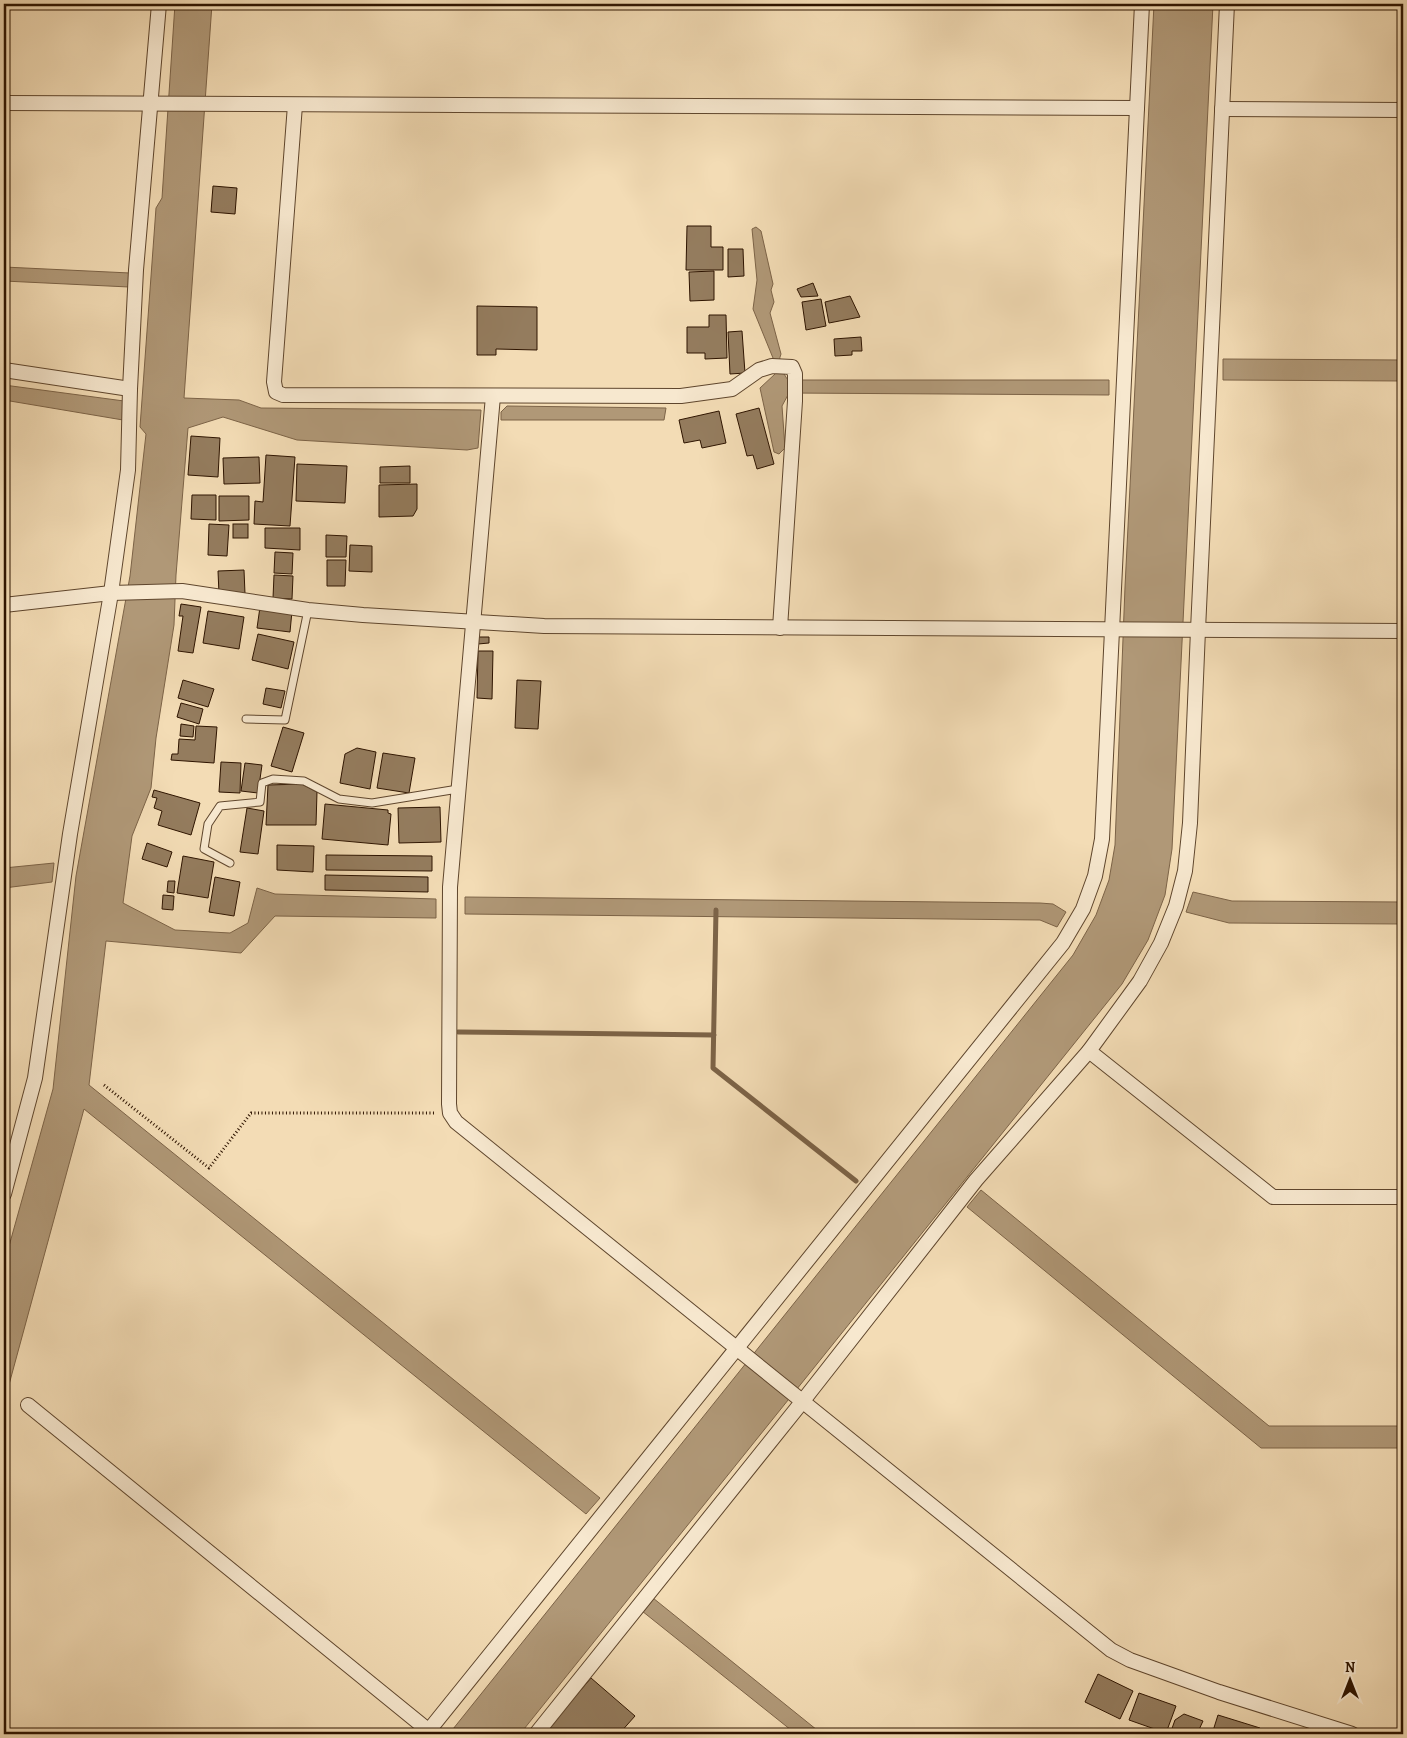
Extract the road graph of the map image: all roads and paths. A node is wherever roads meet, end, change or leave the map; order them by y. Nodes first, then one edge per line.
1 (159, 4) edge
2 (1142, 4) edge
3 (1227, 4) edge
4 (4, 103) edge
5 (157, 104) junction
6 (295, 105) junction
7 (1137, 108) junction
8 (1222, 109) junction
9 (1403, 110) edge
10 (4, 370) edge
11 (130, 389) junction
12 (493, 396) junction
13 (116, 593) junction
14 (4, 605) edge
15 (308, 610) junction
16 (473, 621) junction
17 (780, 628) junction
18 (1116, 630) junction
19 (1191, 630) junction
20 (1403, 631) edge
21 (246, 718) dead end
22 (458, 790) junction
23 (230, 863) dead end
24 (1089, 1051) junction
25 (104, 1085) dead end
26 (450, 1113) junction
27 (4, 1194) edge
28 (1403, 1197) edge
29 (739, 1351) junction
30 (799, 1400) junction
31 (28, 1405) dead end
32 (427, 1732) edge
33 (536, 1734) edge
34 (1352, 1734) edge

1 - 5 street
2 - 7 street
3 - 8 street
4 - 5 street
5 - 6 street
5 - 11 street
6 - 7 street
6 - 12 street
7 - 18 street
8 - 9 street
8 - 19 street
10 - 11 street
11 - 13 street
12 - 16 street
12 - 17 street
13 - 14 street
13 - 15 street
13 - 27 street
15 - 16 street
15 - 21 lane
16 - 17 street
16 - 22 street
17 - 18 street
18 - 19 street
18 - 29 street
19 - 20 street
19 - 24 street
22 - 23 lane
22 - 26 street
24 - 28 street
24 - 30 street
25 - 26 path
26 - 29 street
29 - 30 street
29 - 32 street
30 - 33 street
30 - 34 street
31 - 32 street

